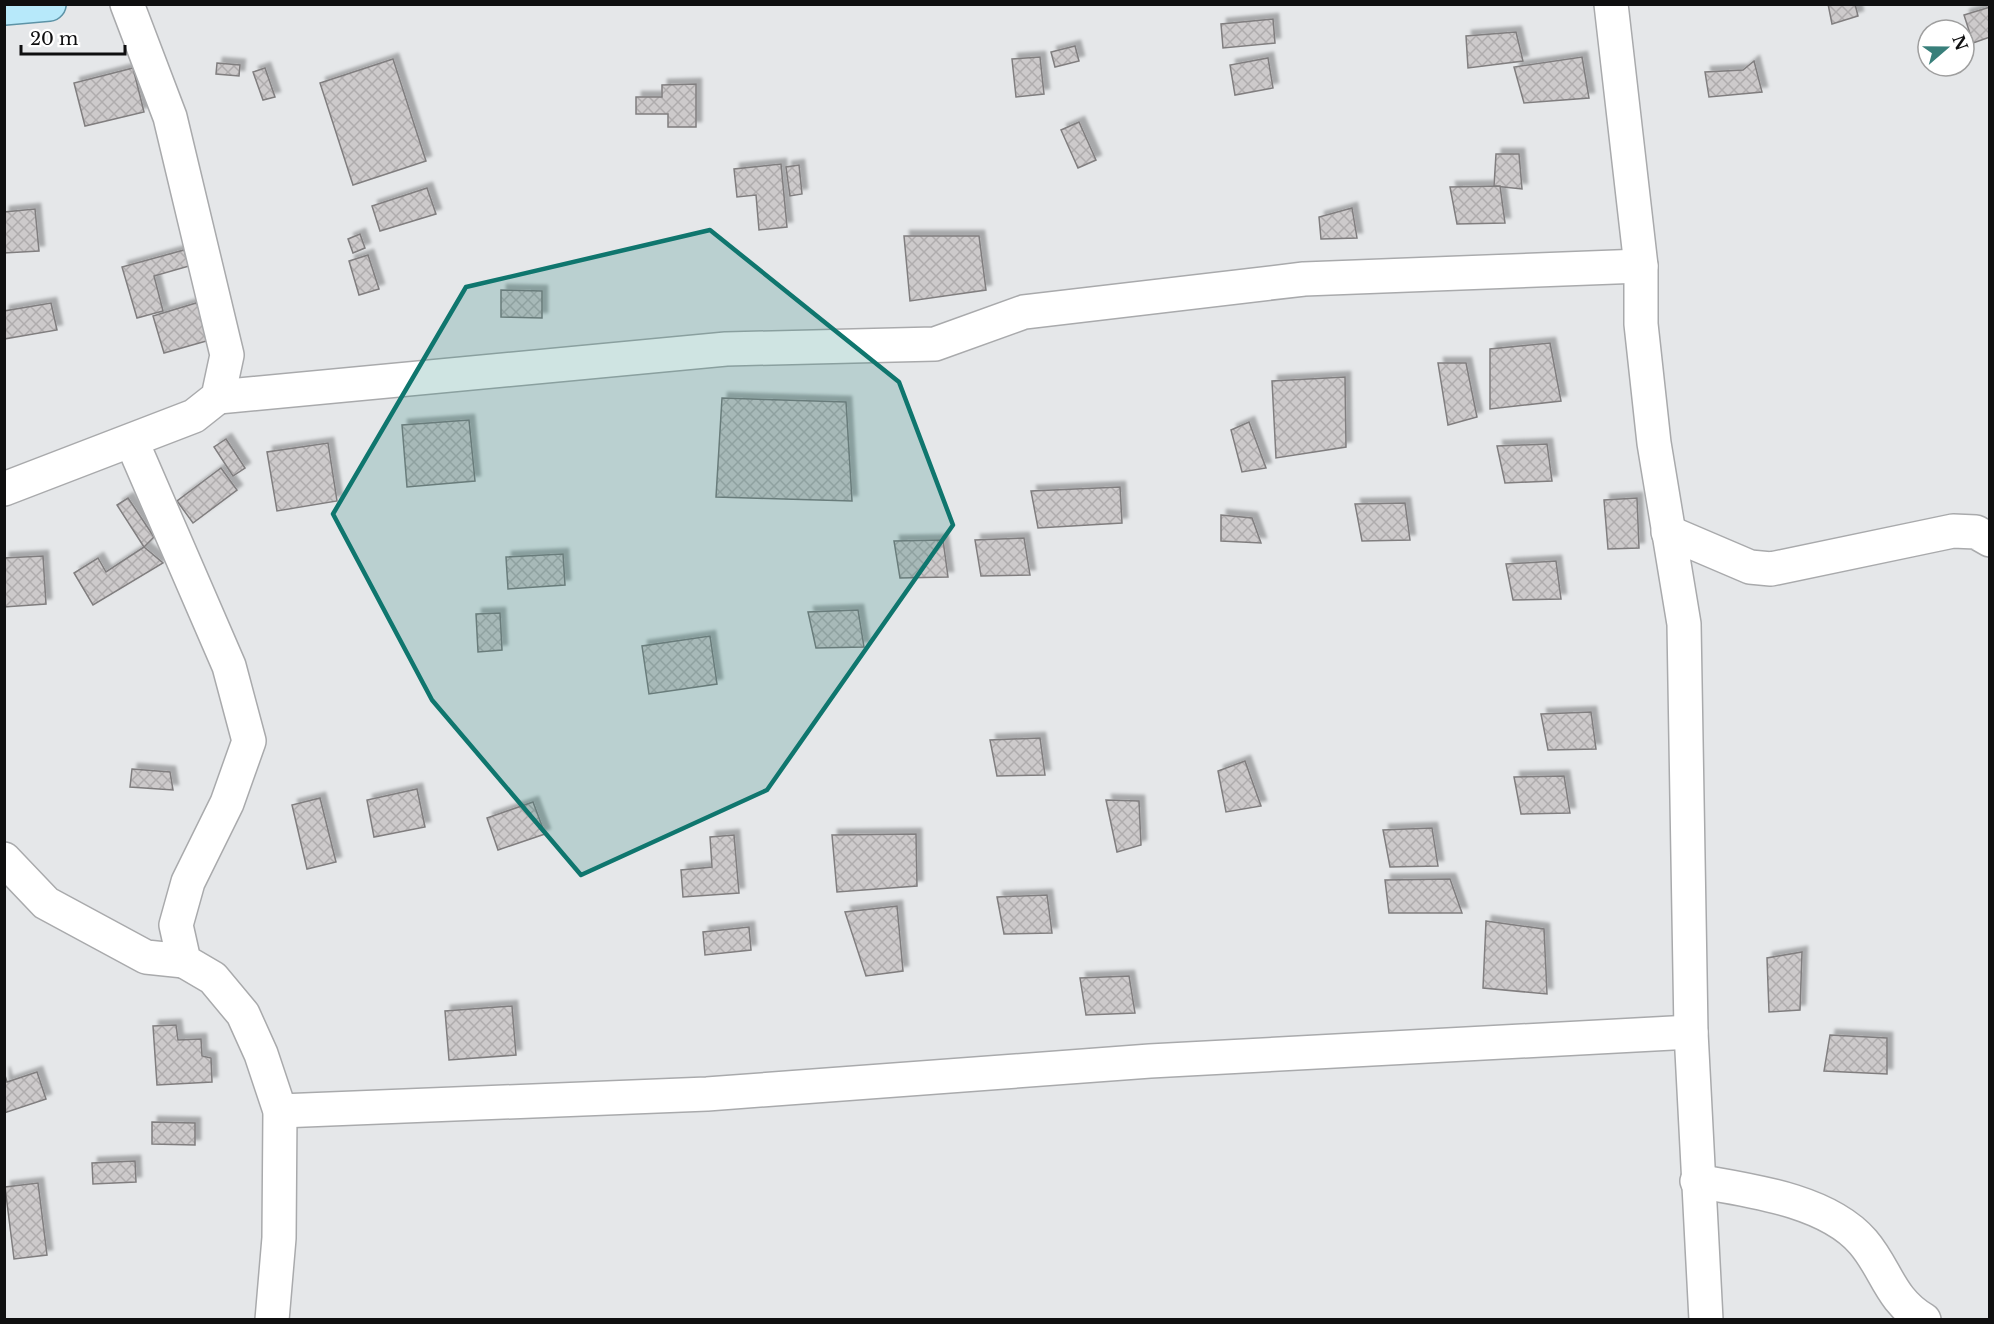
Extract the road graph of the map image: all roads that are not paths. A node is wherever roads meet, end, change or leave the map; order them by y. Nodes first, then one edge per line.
1 (49, 4) edge
2 (127, 4) edge
3 (1611, 4) edge
4 (4, 8) edge
5 (1641, 266) junction
6 (218, 397) junction
7 (132, 442) junction
8 (4, 489) edge
9 (1668, 532) junction
10 (1989, 540) edge
11 (4, 859) edge
12 (184, 961) junction
13 (1691, 1032) junction
14 (280, 1111) junction
15 (1697, 1181) junction
16 (272, 1320) edge
17 (1706, 1320) edge
18 (1924, 1320) edge

1 - 4 main road
2 - 6 street
3 - 5 street
5 - 6 street
5 - 9 street
6 - 7 street
7 - 8 street
7 - 12 street
9 - 10 street
9 - 13 street
11 - 12 street
12 - 14 street
13 - 14 street
13 - 15 street
14 - 16 street
15 - 17 street
15 - 18 street

